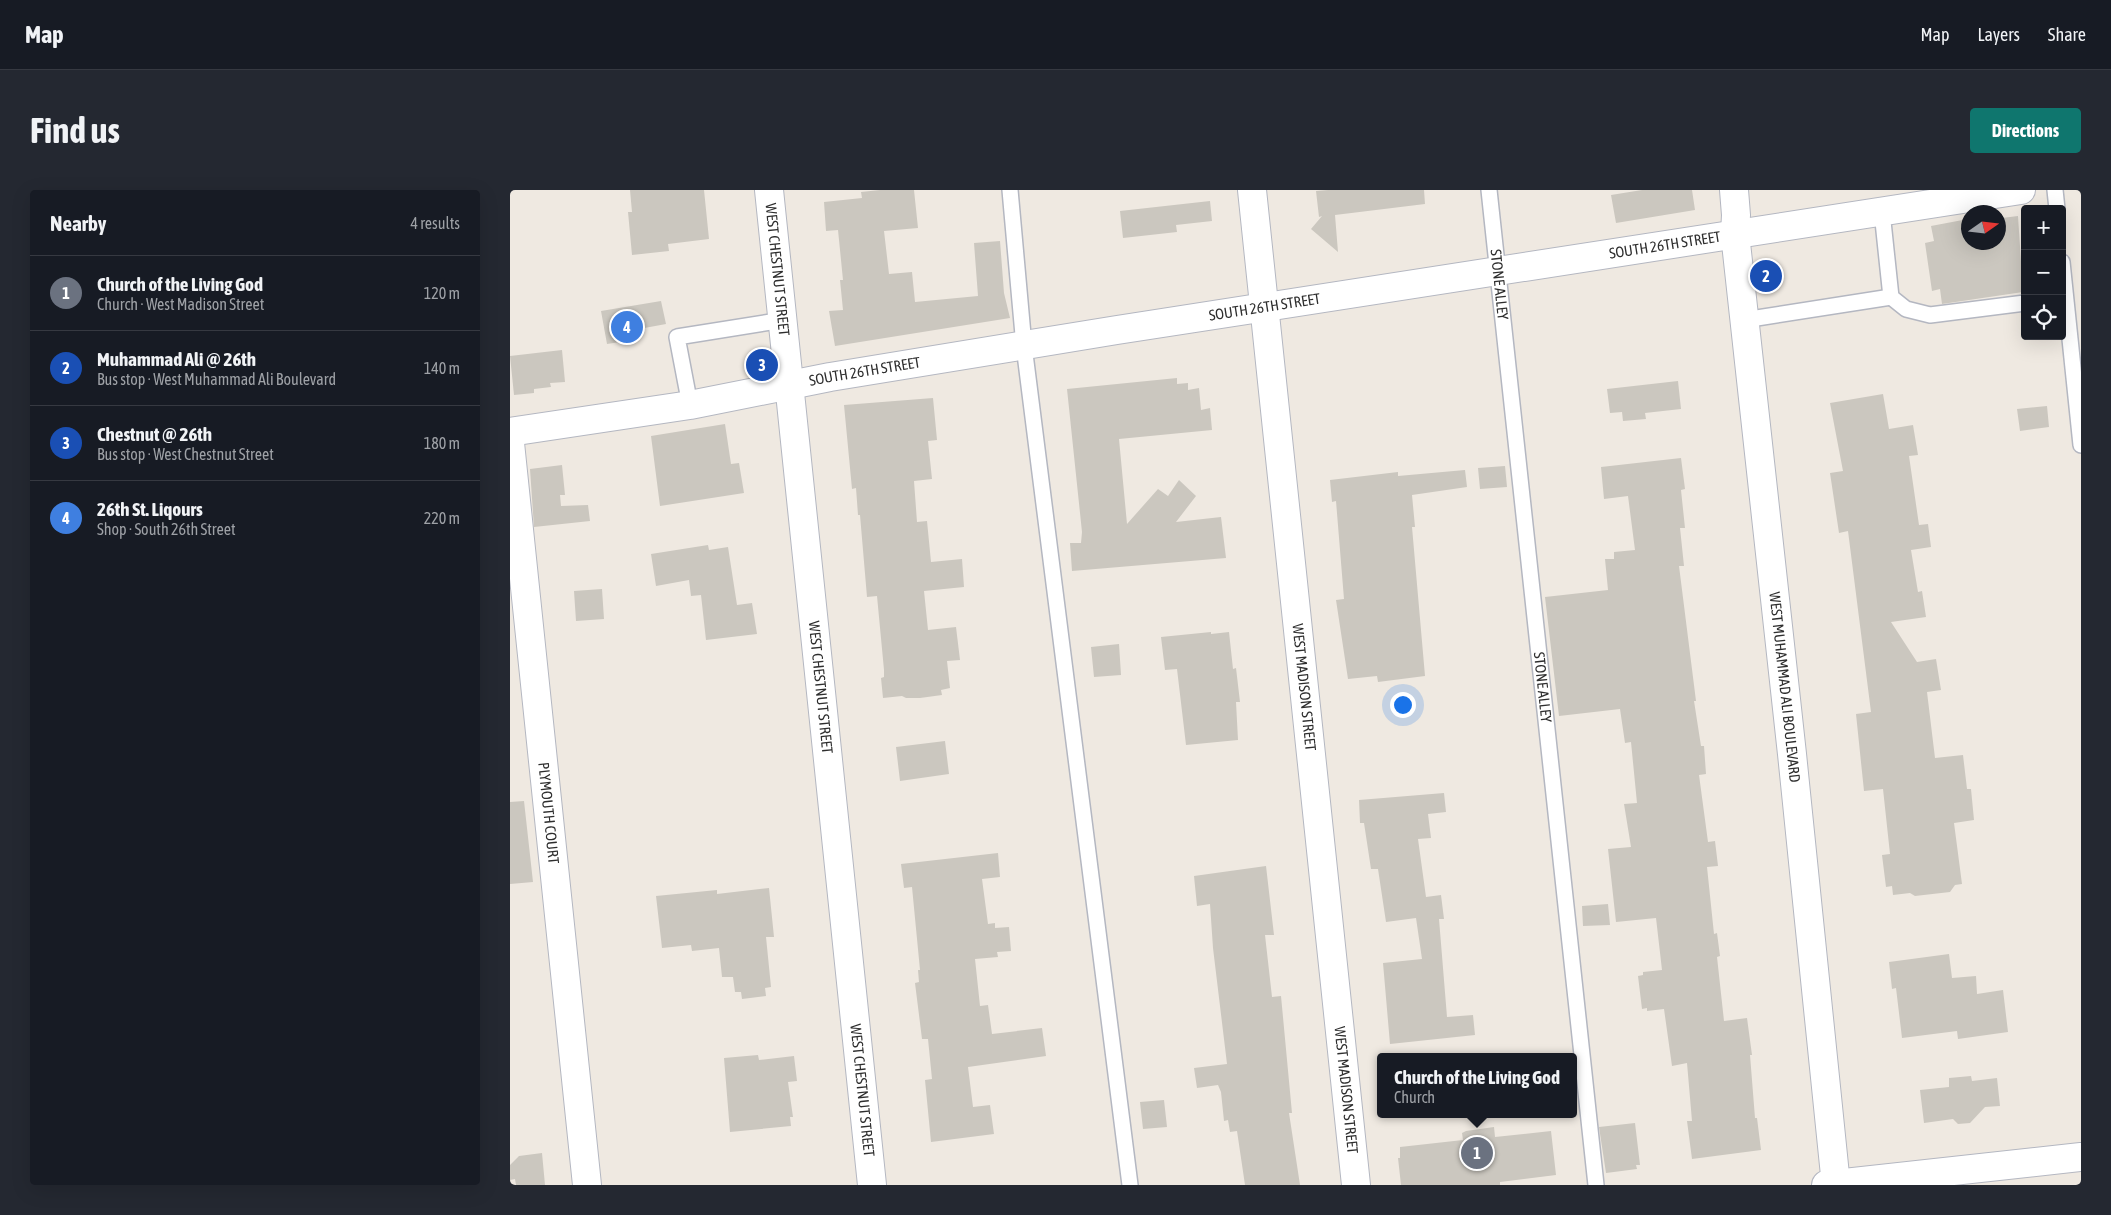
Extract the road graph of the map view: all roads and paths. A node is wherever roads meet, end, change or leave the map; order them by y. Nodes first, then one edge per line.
1 (769, 190) edge
2 (1010, 190) edge
3 (1252, 190) edge
4 (1489, 190) edge
5 (1734, 190) edge
6 (2055, 190) edge
7 (2006, 191) edge
8 (2057, 205) edge
9 (1882, 212) junction
10 (1735, 234) junction
11 (1498, 273) junction
12 (1891, 297) junction
13 (2021, 304) edge
14 (1264, 309) junction
15 (2066, 315) edge
16 (783, 320) junction
17 (1744, 320) junction
18 (1024, 346) junction
19 (788, 386) junction
20 (690, 405) junction
21 (510, 432) edge
22 (510, 443) edge
23 (2081, 445) edge
24 (2081, 1157) edge
25 (587, 1185) edge
26 (872, 1185) edge
27 (1130, 1185) edge
28 (1356, 1185) edge
29 (1596, 1185) edge
30 (1833, 1185) edge

1 - 16 street, WEST CHESTNUT STREET
2 - 18 lane
3 - 14 street, WEST MADISON STREET
4 - 11 lane, STONE ALLEY
5 - 10 street, WEST MUHAMMAD ALI BOULEVARD
6 - 8 lane
7 - 9 street, SOUTH 26TH STREET
9 - 10 street, SOUTH 26TH STREET
9 - 12 lane
10 - 11 street, SOUTH 26TH STREET
10 - 17 street, WEST MUHAMMAD ALI BOULEVARD
11 - 14 street, SOUTH 26TH STREET
11 - 29 lane, STONE ALLEY
12 - 13 lane
12 - 17 lane
14 - 18 street, SOUTH 26TH STREET
14 - 28 street, WEST MADISON STREET
15 - 23 lane
16 - 19 street, WEST CHESTNUT STREET
16 - 20 lane
17 - 30 street, WEST MUHAMMAD ALI BOULEVARD
18 - 19 street, SOUTH 26TH STREET
18 - 27 lane
19 - 20 street, SOUTH 26TH STREET
19 - 26 street, WEST CHESTNUT STREET
20 - 21 street, SOUTH 26TH STREET
22 - 25 street, PLYMOUTH COURT
24 - 30 street

